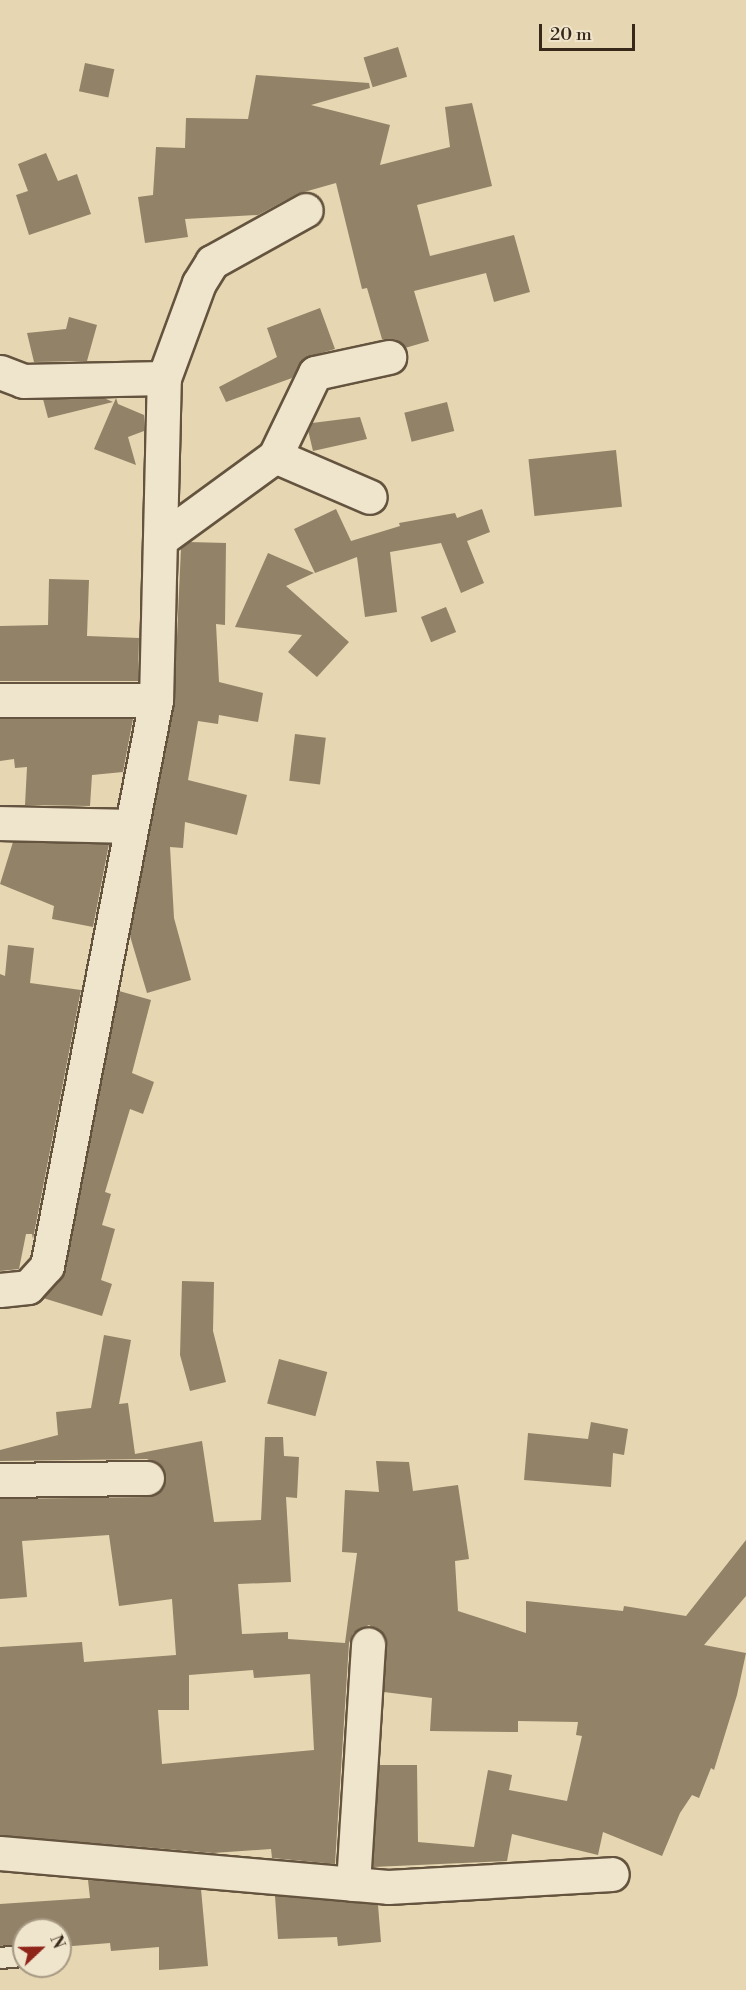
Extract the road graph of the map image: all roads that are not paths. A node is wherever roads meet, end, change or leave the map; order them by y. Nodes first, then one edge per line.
1 (306, 210) dead end
2 (389, 357) dead end
3 (0, 372) edge
4 (164, 378) junction
5 (275, 456) junction
6 (370, 497) dead end
7 (160, 540) junction
8 (0, 700) edge
9 (156, 700) junction
10 (128, 826) junction
11 (2, 832) edge
12 (0, 1290) edge
13 (147, 1478) dead end
14 (0, 1480) edge
15 (368, 1644) dead end
16 (0, 1852) edge
17 (612, 1874) dead end
18 (353, 1884) junction

1 - 4 street
2 - 5 street
3 - 4 street
4 - 7 street
5 - 6 street
5 - 7 street
7 - 9 street
8 - 9 street
9 - 10 street
10 - 11 street
10 - 12 street
13 - 14 street
15 - 18 street
16 - 18 street
17 - 18 street

